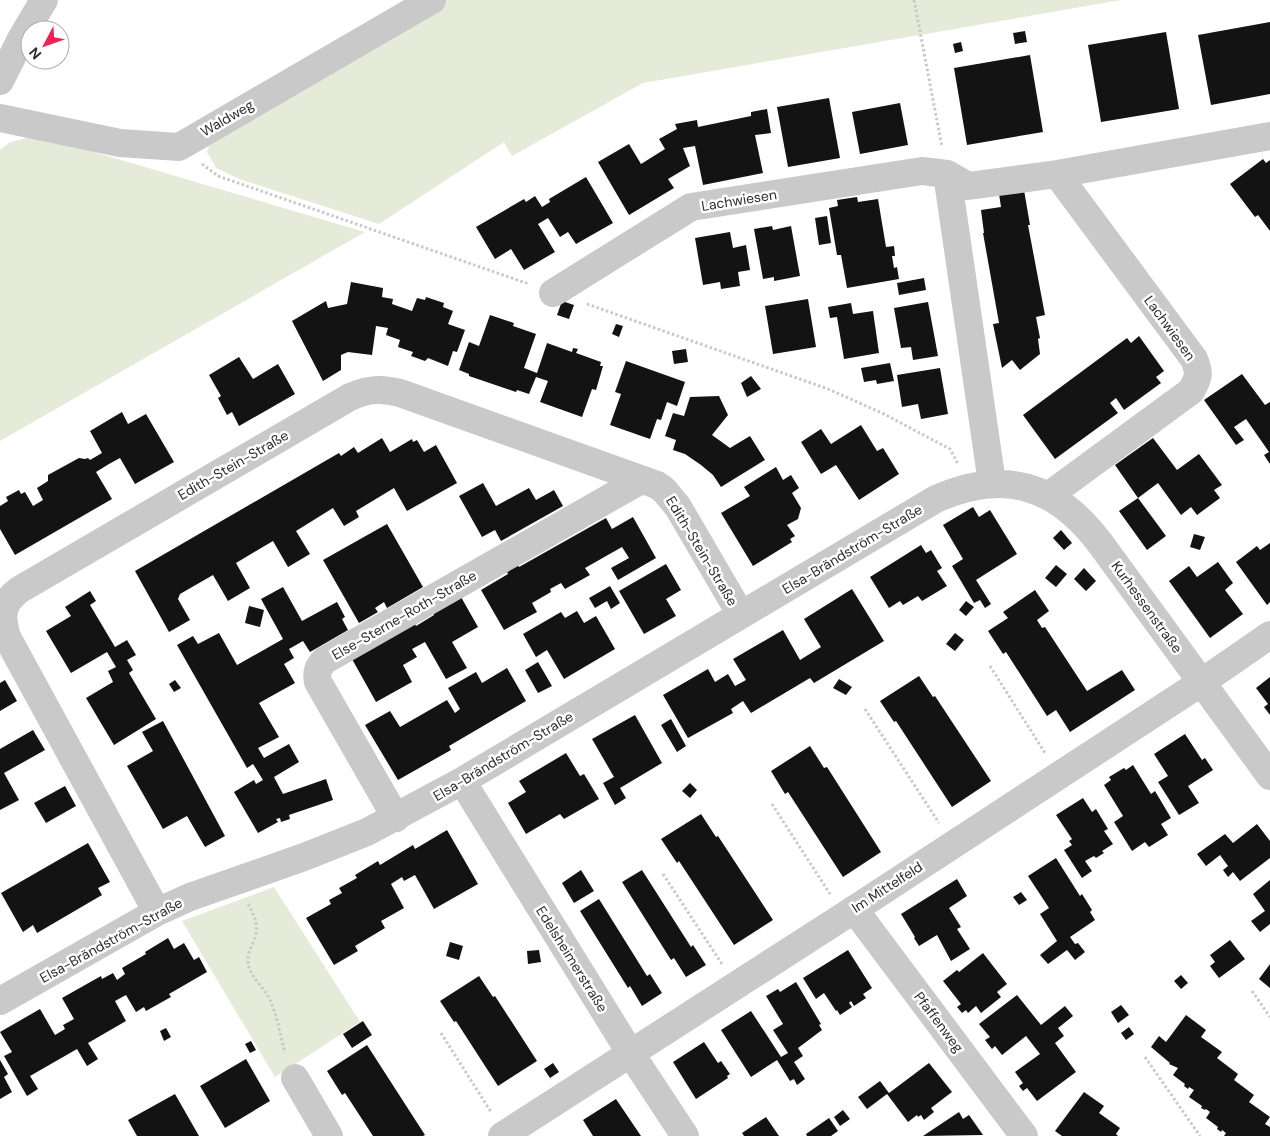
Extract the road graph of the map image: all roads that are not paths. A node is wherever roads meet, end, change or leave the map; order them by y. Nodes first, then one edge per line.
1 (44, 0) edge
2 (432, 0) edge
3 (0, 81) edge
4 (0, 118) edge
5 (1270, 136) edge
6 (947, 174) junction
7 (1057, 174) junction
8 (553, 293) dead end
9 (641, 480) junction
10 (992, 483) junction
11 (1048, 496) junction
12 (741, 615) junction
13 (1270, 635) edge
14 (1202, 682) junction
15 (1270, 776) edge
16 (462, 781) junction
17 (396, 818) junction
18 (157, 912) junction
19 (849, 912) junction
20 (0, 1001) edge
21 (631, 1054) junction
22 (294, 1078) road end
23 (504, 1135) edge
24 (328, 1136) edge
25 (685, 1136) edge
26 (1024, 1136) edge

1 - 3 street
2 - 4 street, Waldweg
5 - 7 street, Lachwiesen
6 - 7 street, Lachwiesen
6 - 8 street, Lachwiesen
6 - 10 street
7 - 11 street, Lachwiesen
9 - 12 street, Edith-Stein-Straße
9 - 17 street, Else-Sterne-Roth-Straße
9 - 18 street, Edith-Stein-Straße
10 - 11 street, Kurhessenstraße
10 - 12 street, Elsa-Brändström-Straße
11 - 14 street, Kurhessenstraße
12 - 16 street, Elsa-Brändström-Straße
13 - 14 street, Im Mittelfeld
14 - 15 street, Kurhessenstraße
14 - 19 street, Im Mittelfeld
16 - 17 street, Elsa-Brändström-Straße
16 - 21 street, Edelsheimerstraße
17 - 18 street, Elsa-Brändström-Straße
18 - 20 street, Elsa-Brändström-Straße
19 - 21 street, Im Mittelfeld
19 - 26 street, Pfaffenweg
21 - 23 street, Im Mittelfeld
21 - 25 street, Edelsheimerstraße
22 - 24 street

